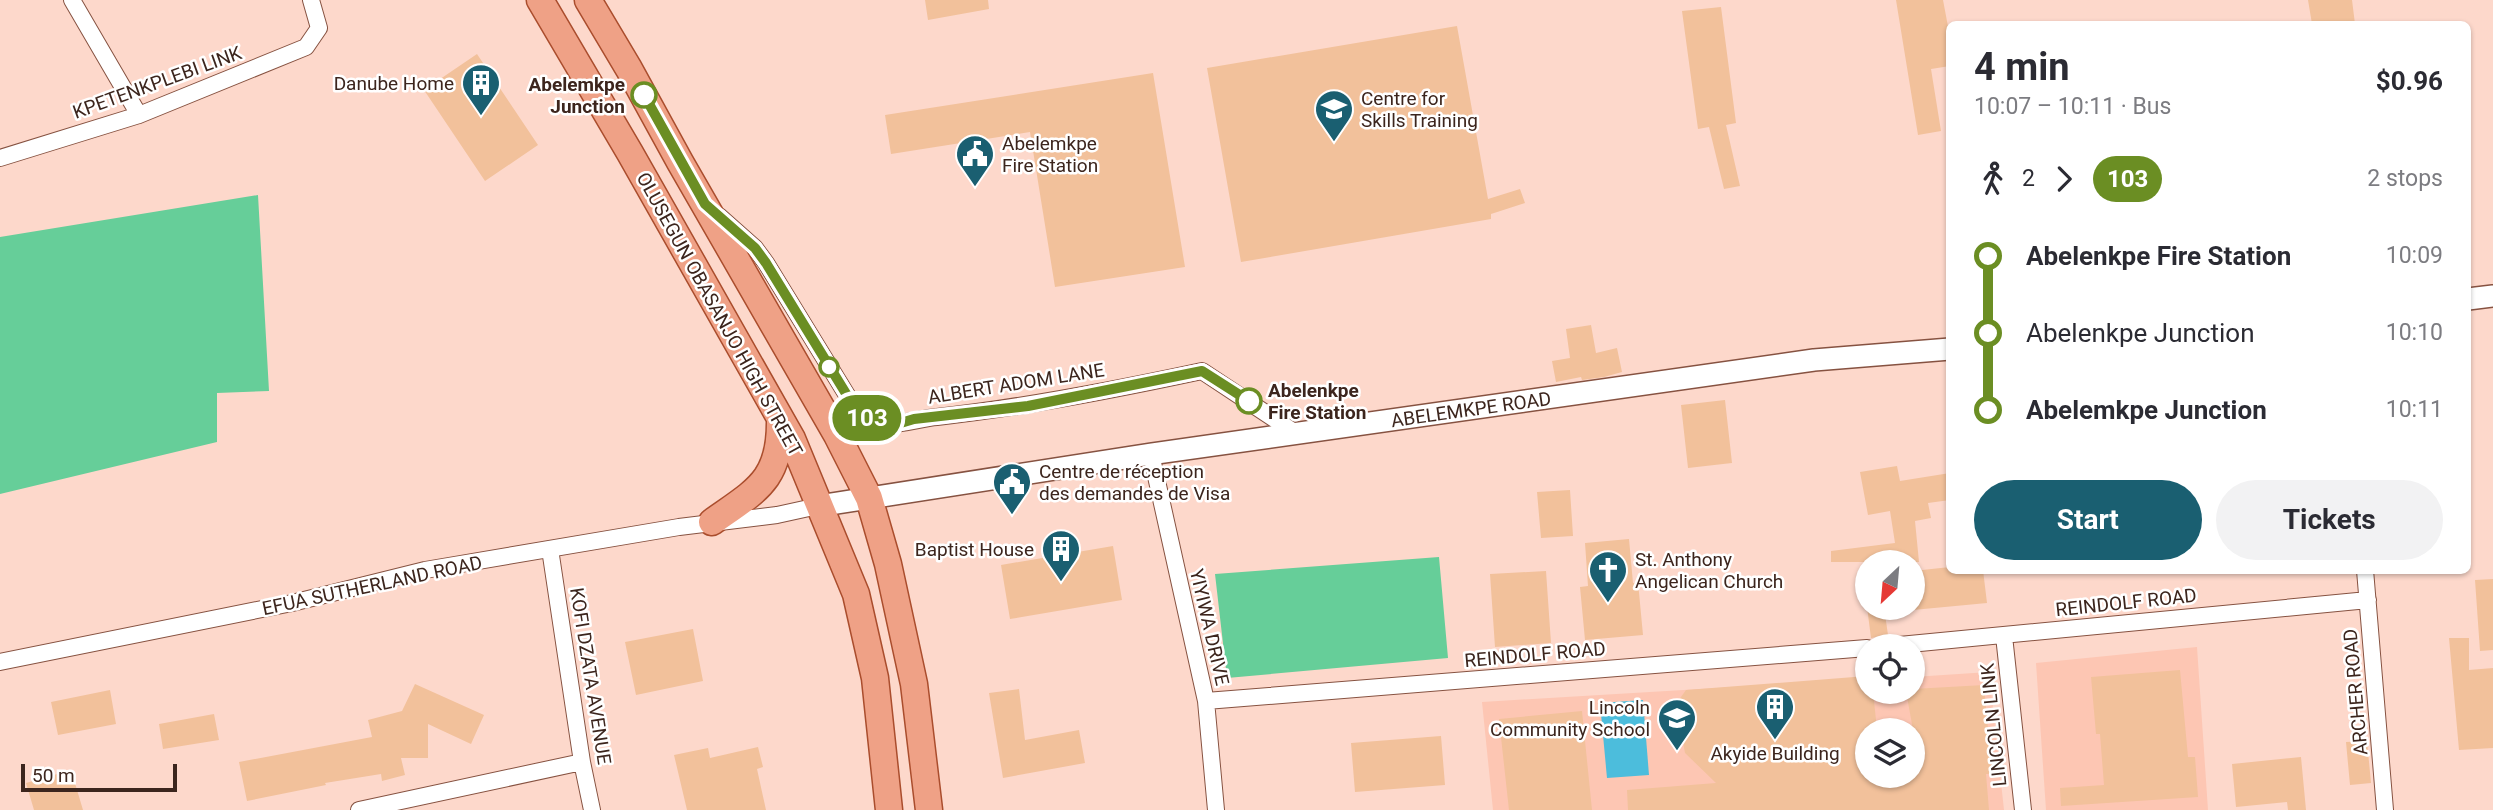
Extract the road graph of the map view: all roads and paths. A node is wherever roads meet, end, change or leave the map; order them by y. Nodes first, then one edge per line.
1 (72, 0) edge
2 (311, 0) edge
3 (540, 0) edge
4 (588, 0) edge
5 (139, 115) junction
6 (0, 158) edge
7 (705, 204) junction
8 (2493, 296) edge
9 (2471, 299) edge
10 (1946, 349) edge
11 (780, 419) junction
12 (1297, 434) junction
13 (1151, 454) junction
14 (869, 498) junction
15 (818, 506) junction
16 (712, 522) junction
17 (550, 549) junction
18 (2365, 574) edge
19 (2368, 600) junction
20 (2004, 636) junction
21 (1925, 643) edge
22 (1855, 649) edge
23 (0, 662) edge
24 (1206, 701) junction
25 (582, 762) junction
26 (359, 810) edge
27 (592, 810) edge
28 (889, 810) edge
29 (929, 810) edge
30 (1216, 810) edge
31 (2023, 810) edge
32 (2385, 810) edge

1 - 5 street
2 - 5 street, KPETENKPLEBI LINK
3 - 11 main road, OLUSEGUN OBASANJO HIGH STREET
4 - 7 main road, OLUSEGUN OBASANJO HIGH STREET
5 - 6 street, KPETENKPLEBI LINK
7 - 12 street, ALBERT ADOM LANE
7 - 14 main road, OLUSEGUN OBASANJO HIGH STREET
8 - 9 street
10 - 12 street, ABELEMKPE ROAD
11 - 15 main road, OLUSEGUN OBASANJO HIGH STREET
11 - 16 main road
12 - 13 street, ABELEMKPE ROAD
13 - 14 street, ABELEMKPE ROAD
13 - 24 street, YIYIWA DRIVE
14 - 15 street, EFUA SUTHERLAND ROAD
14 - 29 main road, OLUSEGUN OBASANJO HIGH STREET
15 - 16 street, EFUA SUTHERLAND ROAD
15 - 28 main road, OLUSEGUN OBASANJO HIGH STREET
16 - 17 street, EFUA SUTHERLAND ROAD
17 - 23 street, EFUA SUTHERLAND ROAD
17 - 25 street, KOFI DZATA AVENUE
18 - 19 street, ARCHER ROAD
19 - 20 street, REINDOLF ROAD
19 - 32 street, ARCHER ROAD
20 - 21 street, REINDOLF ROAD
20 - 31 street, LINCOLN LINK
22 - 24 street, REINDOLF ROAD
24 - 30 street, YIYIWA DRIVE
25 - 26 street
25 - 27 street, KOFI DZATA AVENUE

